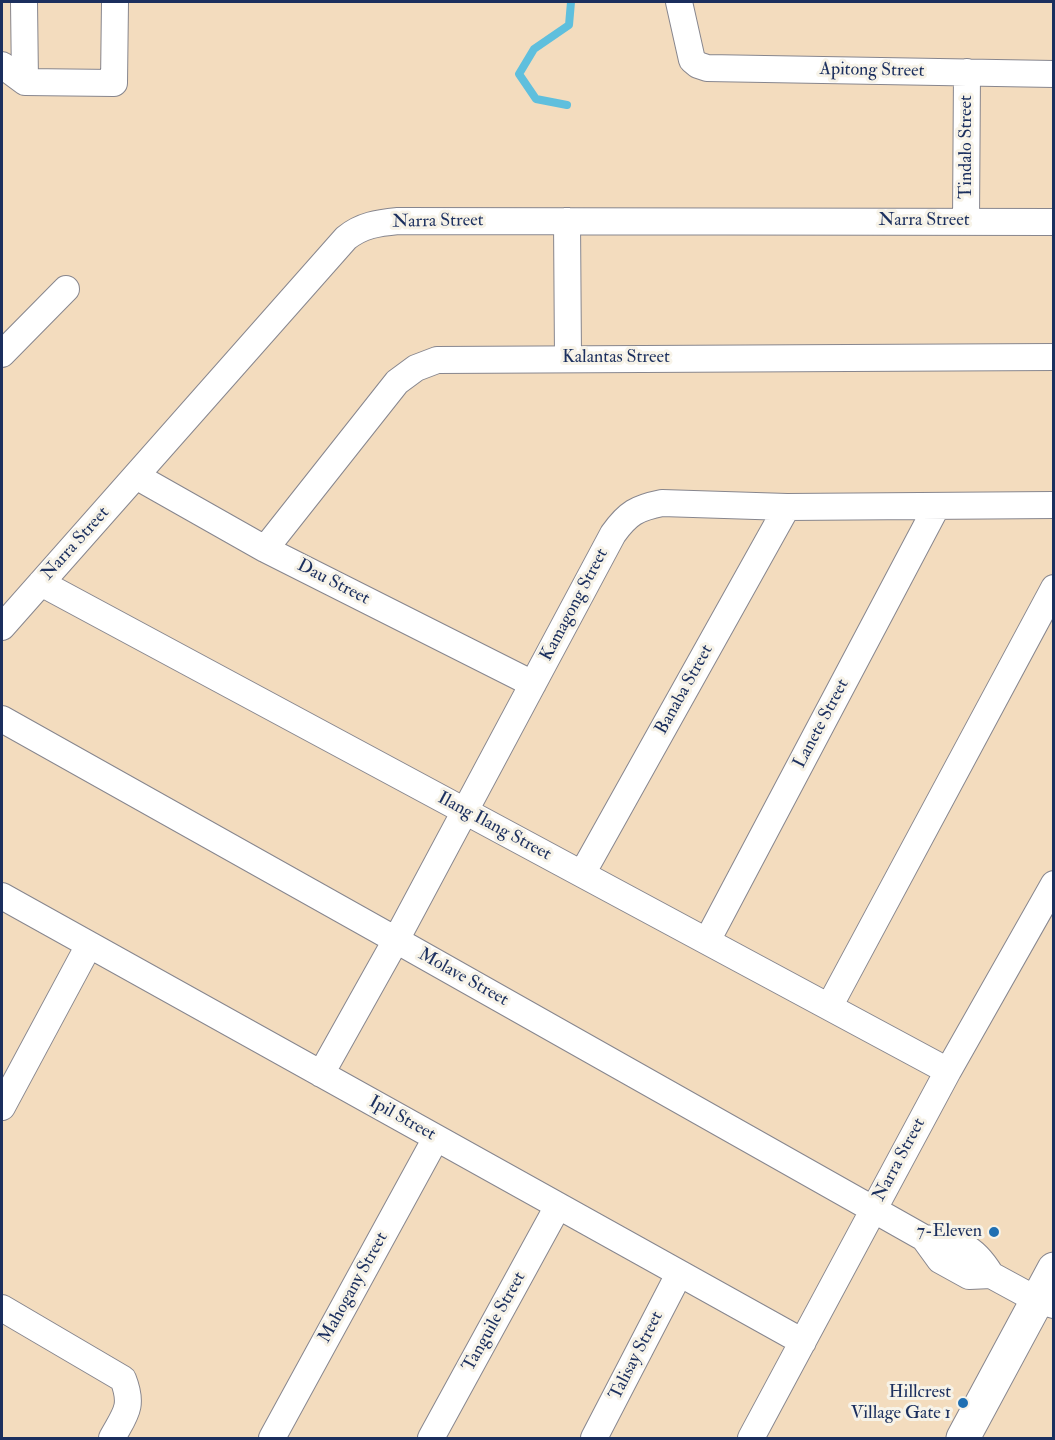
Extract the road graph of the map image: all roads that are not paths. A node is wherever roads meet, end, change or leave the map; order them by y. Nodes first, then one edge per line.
1 (24, 2) edge
2 (115, 2) edge
3 (679, 2) edge
4 (2, 64) edge
5 (968, 72) junction
6 (1053, 74) edge
7 (25, 82) junction
8 (567, 221) junction
9 (966, 222) junction
10 (1053, 222) edge
11 (66, 289) dead end
12 (2, 354) edge
13 (1053, 357) edge
14 (568, 358) junction
15 (136, 476) junction
16 (937, 506) junction
17 (1053, 506) edge
18 (787, 507) junction
19 (265, 549) junction
20 (41, 583) junction
21 (1053, 588) edge
22 (2, 627) edge
23 (533, 684) junction
24 (2, 719) edge
25 (464, 810) junction
26 (582, 874) junction
27 (1053, 884) edge
28 (2, 896) edge
29 (396, 940) junction
30 (707, 941) junction
31 (89, 945) junction
32 (829, 1007) junction
33 (948, 1071) junction
34 (321, 1074) junction
35 (2, 1107) edge
36 (436, 1138) junction
37 (558, 1206) junction
38 (874, 1210) junction
39 (1053, 1269) edge
40 (679, 1274) junction
41 (1045, 1302) edge
42 (2, 1308) edge
43 (803, 1342) junction
44 (112, 1438) edge
45 (272, 1438) edge
46 (431, 1438) edge
47 (594, 1438) edge
48 (751, 1438) edge
49 (963, 1438) edge

1 - 7 street
2 - 7 street
3 - 5 street, Apitong Street
4 - 7 street
5 - 6 street, Apitong Street
5 - 9 street, Tindalo Street
8 - 9 street, Narra Street
8 - 14 street
8 - 15 street, Narra Street
9 - 10 street, Narra Street
11 - 12 street
13 - 14 street, Kalantas Street
14 - 19 street, Kalantas Street
15 - 19 street, Dau Street
15 - 20 street, Narra Street
16 - 17 street, Kamagong Street
16 - 18 street, Kamagong Street
16 - 30 street, Lanete Street
18 - 23 street, Kamagong Street
18 - 26 street, Banaba Street
19 - 23 street, Dau Street
20 - 22 street, Narra Street
20 - 25 street, Ilang Ilang Street
21 - 32 street
23 - 25 street, Kamagong Street
24 - 29 street, Molave Street
25 - 26 street, Ilang Ilang Street
25 - 29 street, Kamagong Street
26 - 30 street, Ilang Ilang Street
27 - 33 street, Narra Street
28 - 31 street, Ipil Street
29 - 34 street, Kamagong Street
29 - 38 street, Molave Street
30 - 32 street, Ilang Ilang Street
31 - 34 street, Ipil Street
31 - 35 street
32 - 33 street, Ilang Ilang Street
33 - 38 street, Narra Street
34 - 36 street, Ipil Street
36 - 37 street, Ipil Street
36 - 45 street, Mahogany Street
37 - 40 street, Ipil Street
37 - 46 street, Tanguile Street
38 - 41 street, Molave Street
38 - 43 street, Narra Street
39 - 41 main road
40 - 43 street, Ipil Street
40 - 47 street, Talisay Street
41 - 49 main road
42 - 44 street
43 - 48 street, Narra Street

